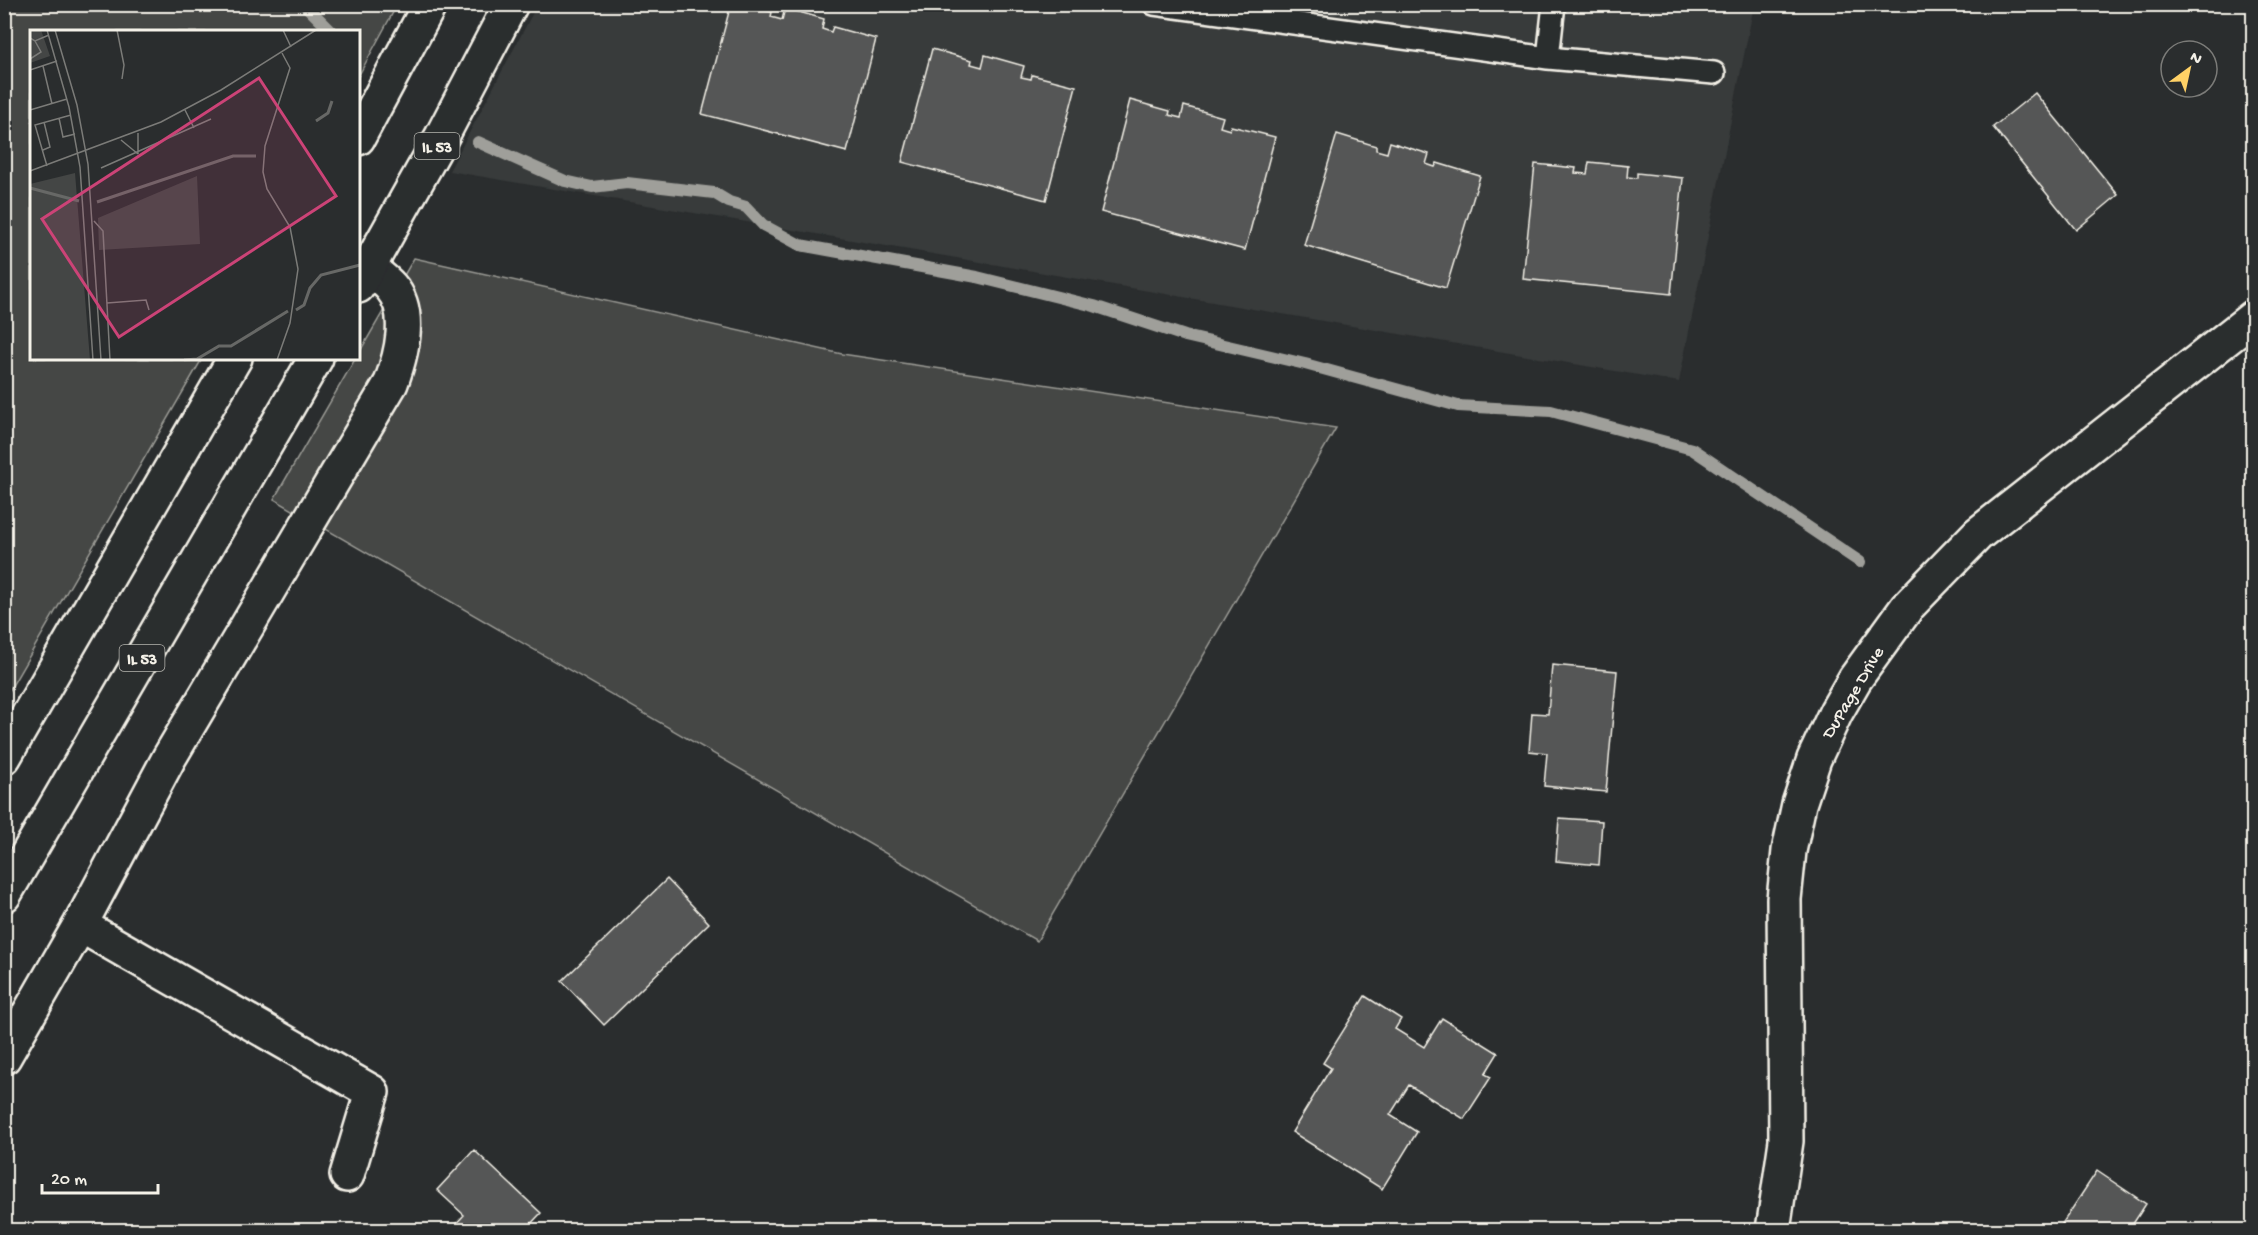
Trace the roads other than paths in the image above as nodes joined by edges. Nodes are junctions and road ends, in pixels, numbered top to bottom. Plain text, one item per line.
1 (430, 4) edge
2 (511, 4) edge
3 (1154, 4) edge
4 (1554, 4) edge
5 (1548, 58) junction
6 (1714, 73) dead end
7 (360, 134) edge
8 (364, 277) edge
9 (2253, 317) edge
10 (235, 360) edge
11 (315, 360) edge
12 (4, 757) edge
13 (4, 895) edge
14 (80, 925) junction
15 (4, 1057) edge
16 (347, 1175) dead end
17 (1773, 1230) edge

1 - 7 street
2 - 8 street, IL 53
3 - 5 lane
4 - 5 lane
5 - 6 lane
8 - 14 street
9 - 17 street, DuPage Drive
10 - 12 street
11 - 13 street, IL 53
14 - 15 street
14 - 16 street

